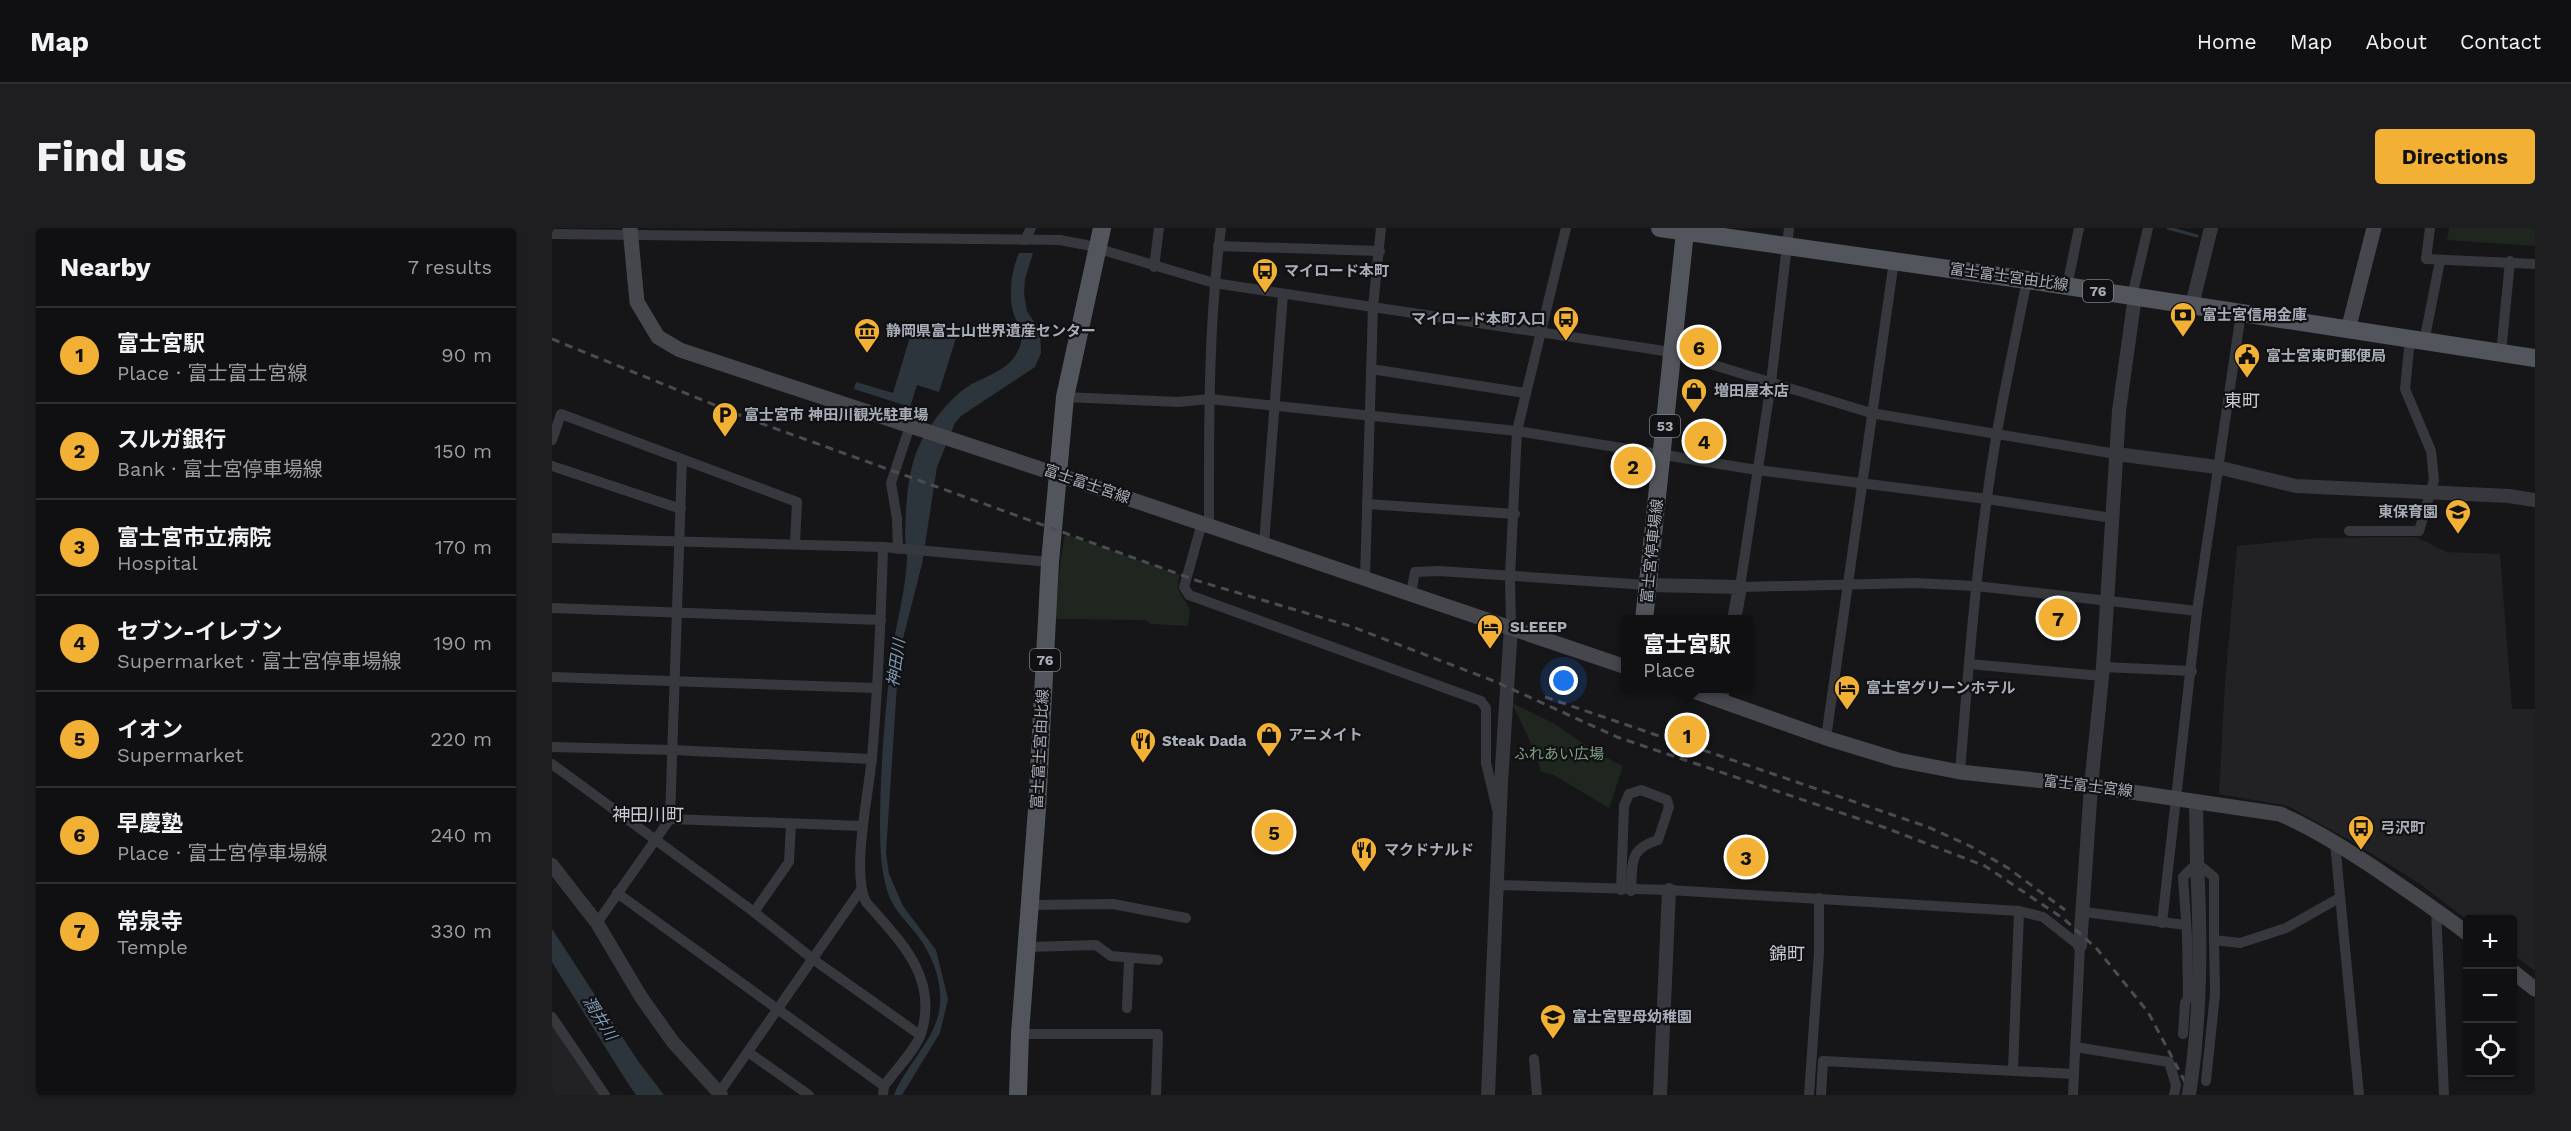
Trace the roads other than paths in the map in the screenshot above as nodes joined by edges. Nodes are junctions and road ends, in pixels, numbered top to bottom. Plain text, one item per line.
1 (1031, 228) edge
2 (1102, 228) edge
3 (1159, 228) edge
4 (1221, 228) edge
5 (1381, 228) edge
6 (1566, 228) edge
7 (1660, 228) edge
8 (2079, 228) edge
9 (2148, 228) edge
10 (2211, 228) edge
11 (2374, 228) edge
12 (2430, 228) edge
13 (1685, 230) edge
14 (630, 231) edge
15 (552, 234) edge
16 (1788, 237) edge
17 (1025, 240) junction
18 (1218, 246) junction
19 (1097, 248) junction
20 (1380, 251) junction
21 (1894, 261) junction
22 (2440, 261) junction
23 (2510, 261) junction
24 (2535, 264) edge
25 (1154, 267) junction
26 (2027, 280) junction
27 (1214, 283) junction
28 (2067, 286) junction
29 (1283, 294) junction
30 (2133, 296) junction
31 (2192, 305) junction
32 (1374, 307) junction
33 (2241, 313) junction
34 (2348, 330) junction
35 (1541, 333) junction
36 (2417, 340) junction
37 (1671, 352) junction
38 (2501, 353) junction
39 (2535, 358) edge
40 (1371, 369) junction
41 (1771, 383) junction
42 (1525, 393) junction
43 (1065, 398) junction
44 (1209, 399) junction
45 (1274, 405) junction
46 (1871, 413) junction
47 (1371, 416) junction
48 (910, 426) junction
49 (1517, 431) junction
50 (1997, 432) junction
51 (552, 440) edge
52 (1663, 454) junction
53 (2116, 454) junction
54 (682, 460) junction
55 (552, 466) edge
56 (2217, 467) junction
57 (1757, 470) junction
58 (1059, 475) junction
59 (1862, 484) junction
60 (2430, 493) junction
61 (1987, 499) junction
62 (2535, 500) edge
63 (1367, 504) junction
64 (681, 509) junction
65 (1515, 514) junction
66 (2112, 518) junction
67 (1205, 524) junction
68 (2349, 531) dead end
69 (552, 538) edge
70 (680, 542) junction
71 (795, 544) junction
72 (1264, 544) junction
73 (883, 547) junction
74 (902, 549) junction
75 (1050, 562) junction
76 (1510, 577) junction
77 (1365, 578) junction
78 (1846, 584) junction
79 (1647, 585) junction
80 (1976, 586) junction
81 (1740, 587) junction
82 (1411, 593) junction
83 (2107, 601) junction
84 (552, 608) edge
85 (2197, 611) junction
86 (677, 612) junction
87 (1644, 615) edge
88 (1735, 615) edge
89 (881, 620) junction
90 (1511, 627) junction
91 (1969, 664) junction
92 (1621, 665) edge
93 (2103, 671) junction
94 (2192, 671) junction
95 (552, 677) edge
96 (674, 681) junction
97 (876, 688) junction
98 (1722, 695) edge
99 (1826, 738) junction
100 (552, 747) edge
101 (672, 750) junction
102 (872, 759) junction
103 (552, 764) edge
104 (1960, 772) junction
105 (2091, 786) junction
106 (2177, 798) junction
107 (2196, 801) junction
108 (670, 819) junction
109 (1500, 821) junction
110 (791, 824) junction
111 (863, 826) junction
112 (654, 841) junction
113 (2335, 843) junction
114 (2197, 863) junction
115 (552, 865) edge
116 (1498, 885) junction
117 (860, 891) junction
118 (1626, 891) junction
119 (1669, 891) junction
120 (617, 893) junction
121 (1819, 898) junction
122 (2339, 898) junction
123 (1030, 905) junction
124 (2436, 909) junction
125 (2019, 911) junction
126 (754, 912) junction
127 (2084, 912) junction
128 (1186, 918) dead end
129 (597, 923) junction
130 (2162, 923) junction
131 (2186, 925) junction
132 (2463, 930) edge
133 (2214, 940) junction
134 (2080, 946) junction
135 (1027, 947) junction
136 (1129, 958) junction
137 (814, 960) junction
138 (1158, 960) dead end
139 (2517, 975) edge
140 (2535, 989) edge
141 (1127, 1008) dead end
142 (778, 1010) junction
143 (552, 1017) edge
144 (1020, 1034) junction
145 (2183, 1034) dead end
146 (920, 1035) junction
147 (2075, 1047) junction
148 (748, 1052) junction
149 (1534, 1059) dead end
150 (2013, 1070) junction
151 (2074, 1074) junction
152 (2206, 1081) dead end
153 (884, 1091) edge
154 (2177, 1092) edge
155 (720, 1094) edge
156 (605, 1095) edge
157 (809, 1095) edge
158 (1018, 1095) edge
159 (1156, 1095) edge
160 (1488, 1095) edge
161 (1537, 1095) edge
162 (1660, 1095) edge
163 (1809, 1095) edge
164 (1821, 1095) edge
165 (2073, 1095) edge
166 (2189, 1095) edge
167 (2359, 1095) edge
168 (2444, 1095) edge

1 - 17 street
2 - 19 main road, 富士富士宮由比線 / 76
3 - 25 street
4 - 18 street
5 - 20 street
6 - 35 street
7 - 13 main road, 富士富士宮由比線 / 76
8 - 28 street
9 - 30 street
10 - 31 street
11 - 34 main road
12 - 22 street
13 - 16 main road, 富士富士宮由比線 / 76
13 - 37 main road, 富士宮停車場線 / 53
14 - 15 street
14 - 17 street
14 - 48 main road, 富士富士宮線
16 - 21 main road, 富士富士宮由比線 / 76
16 - 41 street
17 - 19 street
18 - 20 street
18 - 27 street
19 - 25 street
19 - 43 main road, 富士富士宮由比線 / 76
20 - 32 street
21 - 26 main road, 富士富士宮由比線 / 76
21 - 46 street
22 - 23 street
22 - 36 street
23 - 24 street
23 - 38 street
25 - 27 street
26 - 28 main road, 富士富士宮由比線 / 76
26 - 50 street
27 - 29 street
27 - 44 street
28 - 30 main road, 富士富士宮由比線 / 76
29 - 32 street
29 - 45 street
30 - 31 main road, 富士富士宮由比線 / 76
30 - 53 street
31 - 33 main road, 富士富士宮由比線 / 76
32 - 35 street
32 - 40 street
33 - 34 main road, 富士富士宮由比線 / 76
33 - 56 street
34 - 36 main road, 富士富士宮由比線 / 76
35 - 37 street
35 - 42 street
36 - 38 main road, 富士富士宮由比線 / 76
36 - 60 street
37 - 41 street
37 - 52 main road, 富士宮停車場線 / 53
38 - 39 main road, 富士富士宮由比線 / 76
40 - 42 street
40 - 47 street
41 - 46 street
41 - 57 street
42 - 49 street
43 - 44 street
43 - 58 main road, 富士富士宮由比線 / 76
44 - 45 street
44 - 67 street
45 - 47 street
45 - 72 street
46 - 50 street
46 - 59 street
47 - 49 street
47 - 63 street
48 - 58 main road, 富士富士宮線
48 - 74 street
49 - 52 street
49 - 65 street
50 - 53 street
50 - 61 street
51 - 54 street
52 - 57 street
52 - 79 main road, 富士宮停車場線 / 53
53 - 56 street
53 - 66 street
54 - 64 street
54 - 71 street
55 - 64 street
56 - 60 street
56 - 85 street
57 - 59 street
57 - 81 street
58 - 67 main road, 富士富士宮線
58 - 75 main road, 富士富士宮由比線 / 76
59 - 61 street
59 - 78 street
60 - 62 street
60 - 68 street
61 - 66 street
61 - 80 street
63 - 65 street
63 - 77 street
64 - 70 street
65 - 76 street
66 - 83 street
67 - 72 main road, 富士富士宮線
67 - 109 street
69 - 70 street
70 - 71 street
70 - 86 street
71 - 73 street
72 - 77 main road, 富士富士宮線
73 - 74 street
73 - 89 street
74 - 75 street
75 - 123 main road, 富士富士宮由比線 / 76
76 - 79 street
76 - 82 street
76 - 90 street
77 - 82 main road, 富士富士宮線
78 - 80 street
78 - 81 street
78 - 99 street
79 - 81 street
79 - 87 main road, 富士宮停車場線 / 53
80 - 83 street
80 - 91 street
81 - 88 street
82 - 90 main road, 富士富士宮線
83 - 85 street
83 - 93 street
84 - 86 street
85 - 94 street
86 - 89 street
86 - 96 street
89 - 97 street
90 - 92 main road, 富士富士宮線
90 - 109 street
91 - 93 street
91 - 104 street
93 - 94 street
93 - 105 street
94 - 106 street
95 - 96 street
96 - 97 street
96 - 101 street
97 - 102 street
98 - 99 main road, 富士富士宮線
99 - 104 main road, 富士富士宮線
100 - 101 street
101 - 102 street
101 - 108 street
102 - 111 street
103 - 112 street
104 - 105 main road, 富士富士宮線
105 - 106 main road, 富士富士宮線
105 - 127 street
106 - 107 main road, 富士富士宮線
106 - 130 street
107 - 113 main road, 富士富士宮線
107 - 114 street
108 - 110 street
108 - 112 street
109 - 116 street
110 - 111 street
110 - 126 street
111 - 117 street
112 - 120 street
112 - 126 street
113 - 122 street
113 - 124 main road, 富士富士宮線
114 - 131 street
114 - 133 street
114 - 166 street, bridge
115 - 129 street
116 - 118 street
116 - 160 street
117 - 137 street
117 - 146 street
118 - 118 street
118 - 119 street
119 - 121 street
119 - 162 street
120 - 129 street
120 - 142 street
121 - 125 street
121 - 163 street
122 - 133 street
122 - 167 street
123 - 128 street
123 - 135 main road, 富士富士宮由比線 / 76
124 - 132 main road, 富士富士宮線
124 - 168 street
125 - 134 street
125 - 150 street
126 - 137 street
127 - 130 street
127 - 134 street
129 - 155 street
130 - 131 street
131 - 145 street
133 - 152 street
134 - 147 street
135 - 136 street
135 - 144 main road, 富士富士宮由比線 / 76
136 - 138 street
136 - 141 street
137 - 142 street
137 - 146 street
139 - 140 main road
142 - 148 street
142 - 153 street
143 - 156 street
144 - 158 main road, 富士富士宮由比線 / 76
144 - 159 street
146 - 153 street
147 - 151 street
147 - 154 street
148 - 155 street
148 - 157 street
149 - 161 street
150 - 151 street
150 - 164 street
151 - 165 street

